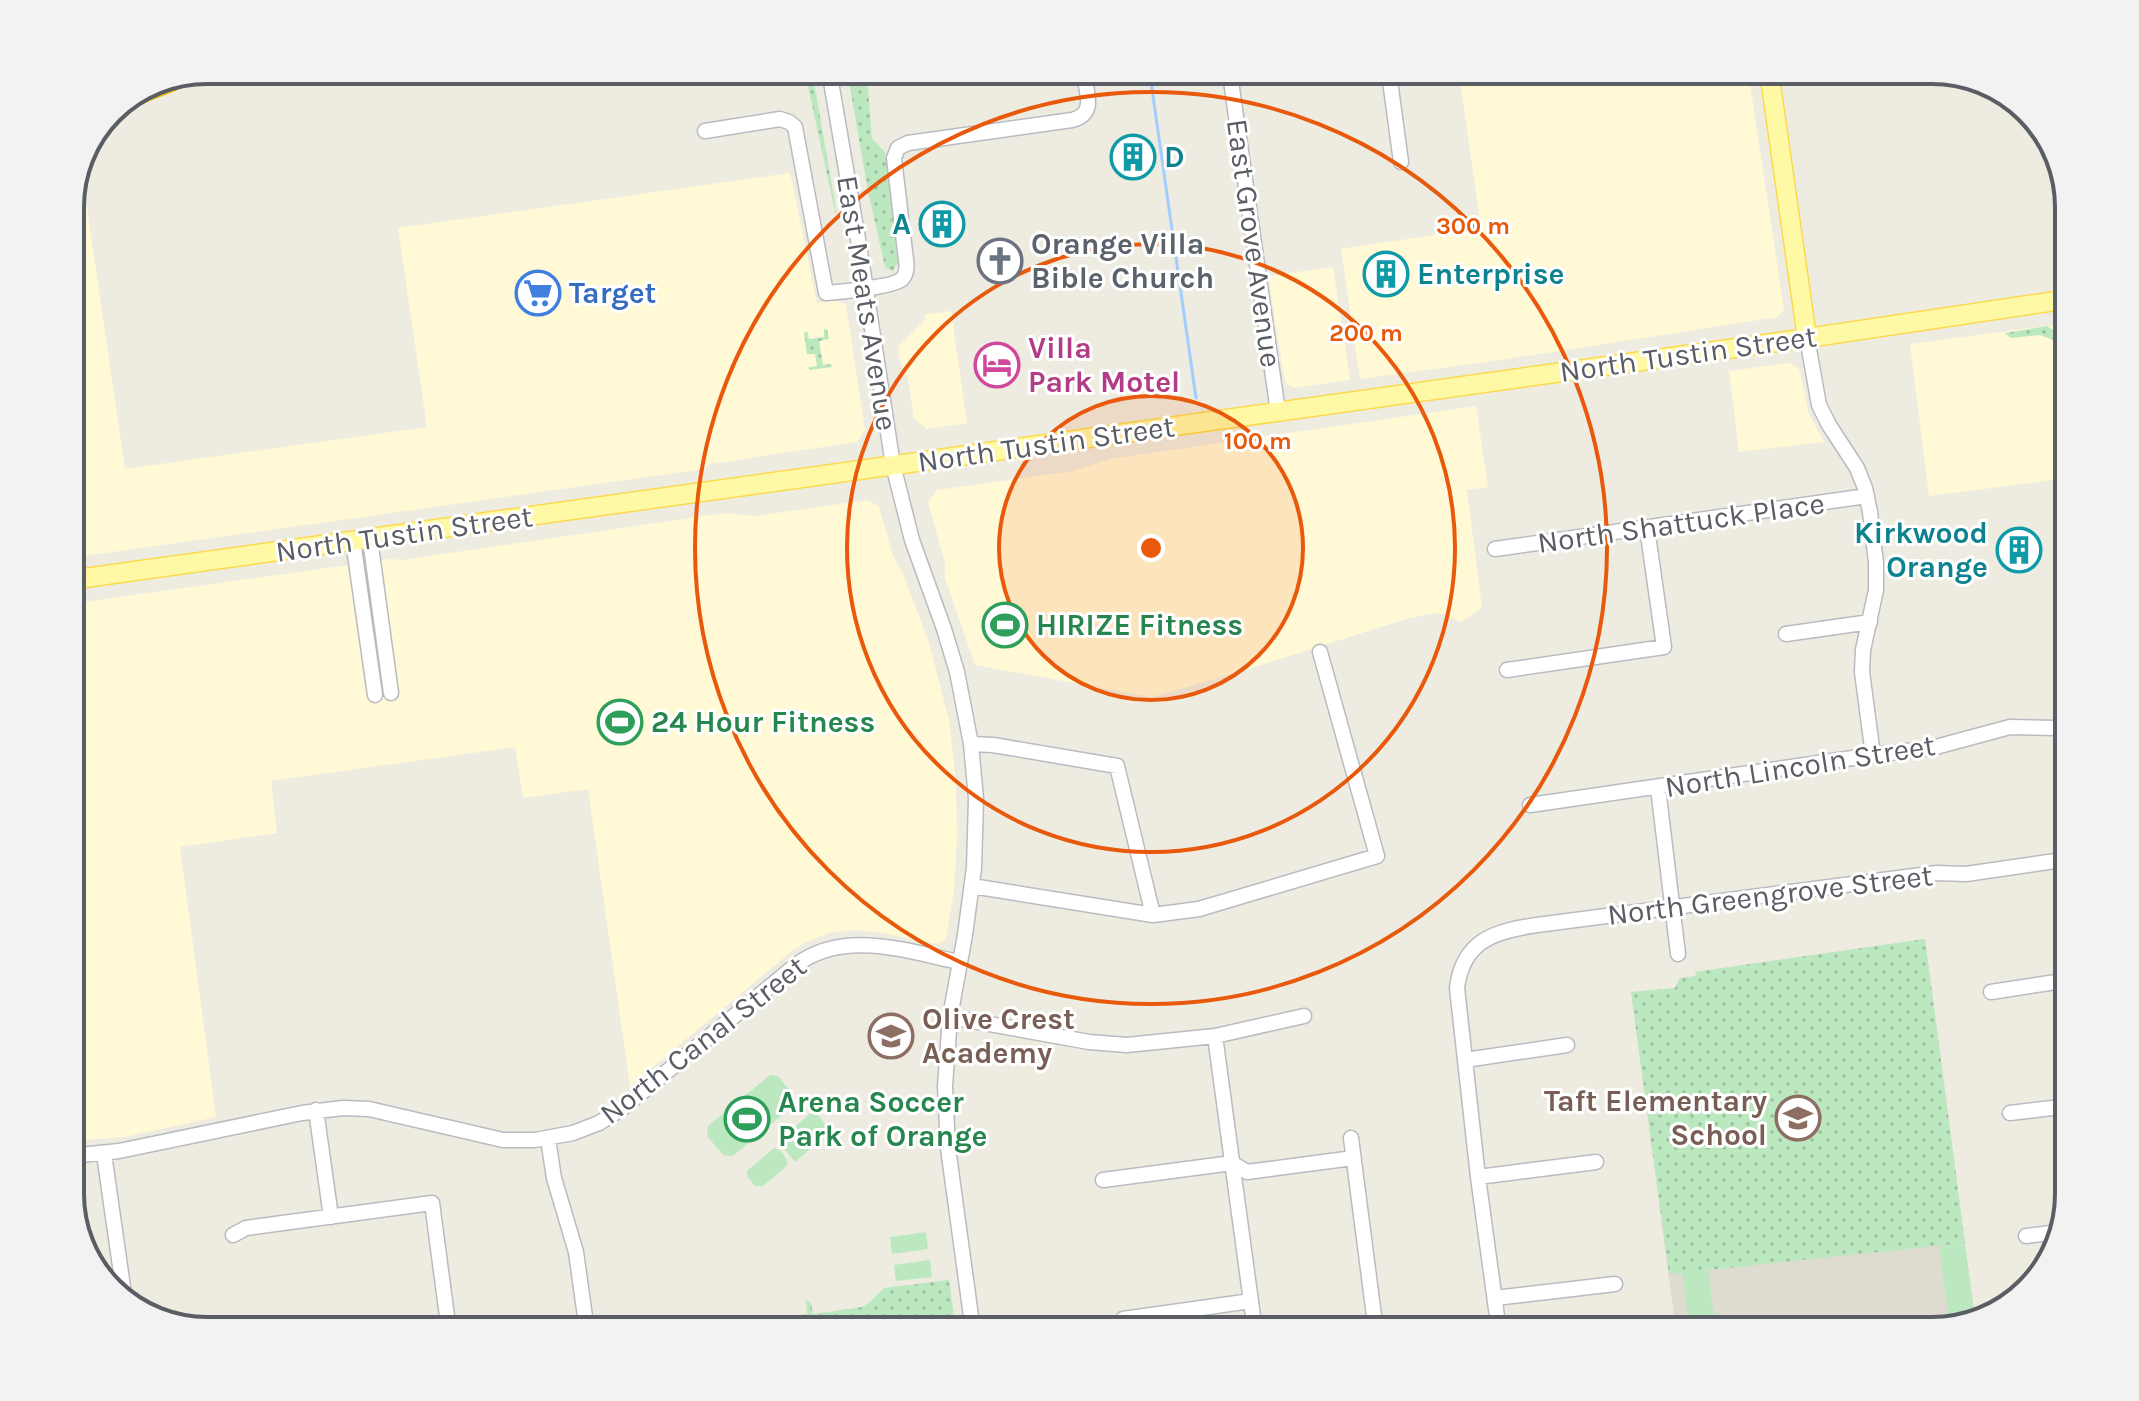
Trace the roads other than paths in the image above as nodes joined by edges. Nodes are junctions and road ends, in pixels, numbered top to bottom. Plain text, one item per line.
1 (831, 84) edge
2 (1085, 84) edge
3 (1231, 84) edge
4 (1390, 84) edge
5 (1771, 84) edge
6 (705, 131) dead end
7 (1401, 162) dead end
8 (866, 288) junction
9 (2055, 301) edge
10 (1807, 338) junction
11 (1278, 412) junction
12 (893, 465) junction
13 (1867, 496) junction
14 (1647, 528) junction
15 (362, 540) junction
16 (1495, 549) dead end
17 (84, 578) edge
18 (1870, 622) junction
19 (1786, 634) dead end
20 (1320, 652) dead end
21 (1507, 670) dead end
22 (391, 693) dead end
23 (375, 695) dead end
24 (2055, 728) edge
25 (971, 744) junction
26 (1873, 755) junction
27 (1658, 788) junction
28 (1530, 805) dead end
29 (2055, 861) edge
30 (972, 886) junction
31 (1672, 908) junction
32 (1153, 915) junction
33 (1678, 954) dead end
34 (959, 962) junction
35 (2055, 982) edge
36 (1991, 992) dead end
37 (1304, 1016) dead end
38 (950, 1017) junction
39 (1215, 1036) junction
40 (1567, 1045) dead end
41 (1465, 1060) junction
42 (2055, 1108) edge
43 (316, 1110) junction
44 (2010, 1113) dead end
45 (1351, 1138) dead end
46 (548, 1139) junction
47 (104, 1154) junction
48 (84, 1155) edge
49 (1353, 1158) junction
50 (1596, 1162) dead end
51 (1232, 1163) junction
52 (1478, 1177) junction
53 (1103, 1180) dead end
54 (331, 1217) junction
55 (2048, 1233) edge
56 (233, 1235) dead end
57 (2026, 1236) dead end
58 (122, 1282) edge
59 (1615, 1284) dead end
60 (1495, 1298) junction
61 (1251, 1301) junction
62 (447, 1317) edge
63 (585, 1317) edge
64 (971, 1317) edge
65 (1137, 1317) edge
66 (1253, 1317) edge
67 (1374, 1317) edge
68 (1497, 1317) edge

1 - 8 street, East Meats Avenue
2 - 8 street
3 - 11 street, East Grove Avenue
4 - 7 street
5 - 10 main road
6 - 8 street
8 - 12 street, East Meats Avenue
9 - 10 main road, North Tustin Street
10 - 11 main road, North Tustin Street
10 - 13 street
11 - 12 main road, North Tustin Street
12 - 15 main road, North Tustin Street
12 - 25 street, East Meats Avenue
13 - 14 street, North Shattuck Place
13 - 18 street
14 - 16 street, North Shattuck Place
14 - 21 street
15 - 17 main road, North Tustin Street
15 - 22 street
15 - 23 street
18 - 19 street
18 - 26 street
20 - 32 street
24 - 26 street, North Lincoln Street
25 - 30 street, East Meats Avenue
25 - 32 street
26 - 27 street, North Lincoln Street
27 - 28 street, North Lincoln Street
27 - 31 street
29 - 31 street, North Greengrove Street
30 - 32 street
30 - 34 street, East Meats Avenue
31 - 33 street
31 - 41 street, North Greengrove Street
34 - 38 street, East Meats Avenue
34 - 46 street, North Canal Street
35 - 36 street
37 - 39 street
38 - 39 street
38 - 64 street, East Meats Avenue
39 - 51 street
40 - 41 street
41 - 52 street
42 - 44 street
43 - 46 street, North Canal Street
43 - 47 street, North Canal Street
43 - 54 street
45 - 49 street
46 - 63 street
47 - 48 street, North Canal Street
47 - 58 street
49 - 51 street
49 - 67 street
50 - 52 street
51 - 53 street
51 - 61 street
52 - 60 street
54 - 56 street
54 - 62 street
55 - 57 street
59 - 60 street
60 - 68 street
61 - 65 street
61 - 66 street

